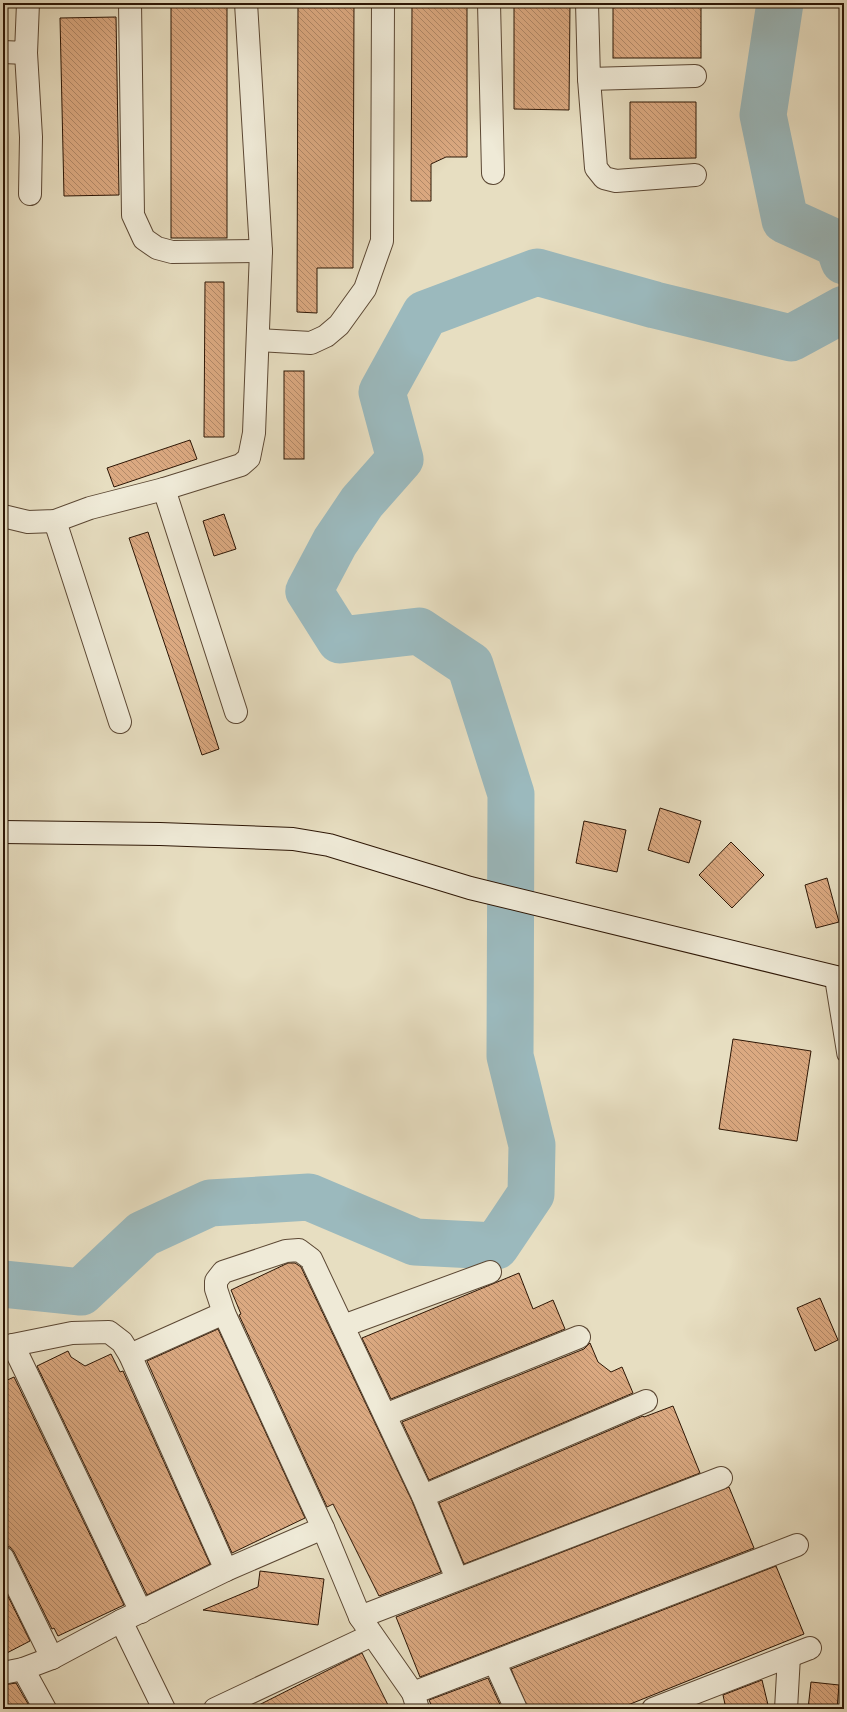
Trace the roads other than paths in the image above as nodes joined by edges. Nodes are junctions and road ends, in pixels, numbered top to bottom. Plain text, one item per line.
1 (28, 3) edge
2 (130, 3) edge
3 (246, 3) edge
4 (383, 3) edge
5 (489, 3) edge
6 (587, 3) edge
7 (3, 52) edge
8 (26, 53) junction
9 (695, 76) dead end
10 (589, 79) junction
11 (493, 173) dead end
12 (695, 175) dead end
13 (30, 194) dead end
14 (261, 251) junction
15 (258, 340) junction
16 (164, 489) junction
17 (3, 516) edge
18 (55, 521) junction
19 (236, 712) dead end
20 (120, 722) dead end
21 (3, 832) edge
22 (837, 977) edge
23 (844, 1056) edge
24 (490, 1272) dead end
25 (224, 1313) junction
26 (343, 1326) junction
27 (579, 1336) dead end
28 (8, 1346) edge
29 (130, 1355) junction
30 (646, 1401) dead end
31 (385, 1415) junction
32 (721, 1478) dead end
33 (423, 1496) junction
34 (323, 1528) junction
35 (797, 1546) dead end
36 (3, 1558) edge
37 (226, 1570) junction
38 (457, 1579) junction
39 (141, 1612) junction
40 (121, 1621) junction
41 (366, 1626) junction
42 (810, 1648) dead end
43 (789, 1656) junction
44 (52, 1658) junction
45 (495, 1662) junction
46 (13, 1671) edge
47 (416, 1701) edge
48 (45, 1709) edge
49 (164, 1709) edge
50 (215, 1709) edge
51 (516, 1709) edge
52 (652, 1709) edge
53 (786, 1709) edge

1 - 8 street
2 - 14 street
3 - 14 street
4 - 15 street
5 - 11 street
6 - 10 street
7 - 8 street
8 - 13 street
9 - 10 street
10 - 12 street
14 - 15 street
15 - 16 street
16 - 18 street
16 - 19 street
17 - 18 street
18 - 20 street
21 - 22 street
22 - 23 lane
24 - 26 street
25 - 26 street
25 - 29 street
25 - 34 street
26 - 31 street
27 - 31 street
28 - 29 street
28 - 39 street
29 - 37 street
30 - 33 street
31 - 33 street
32 - 38 street
33 - 38 street
34 - 37 street
34 - 41 street
35 - 45 street
36 - 44 street
37 - 39 street
38 - 41 street
39 - 40 street
40 - 44 street
40 - 49 street
41 - 47 street
41 - 50 street
42 - 43 street
43 - 52 street
43 - 53 street
44 - 46 street
45 - 47 street
45 - 51 street
46 - 48 street

